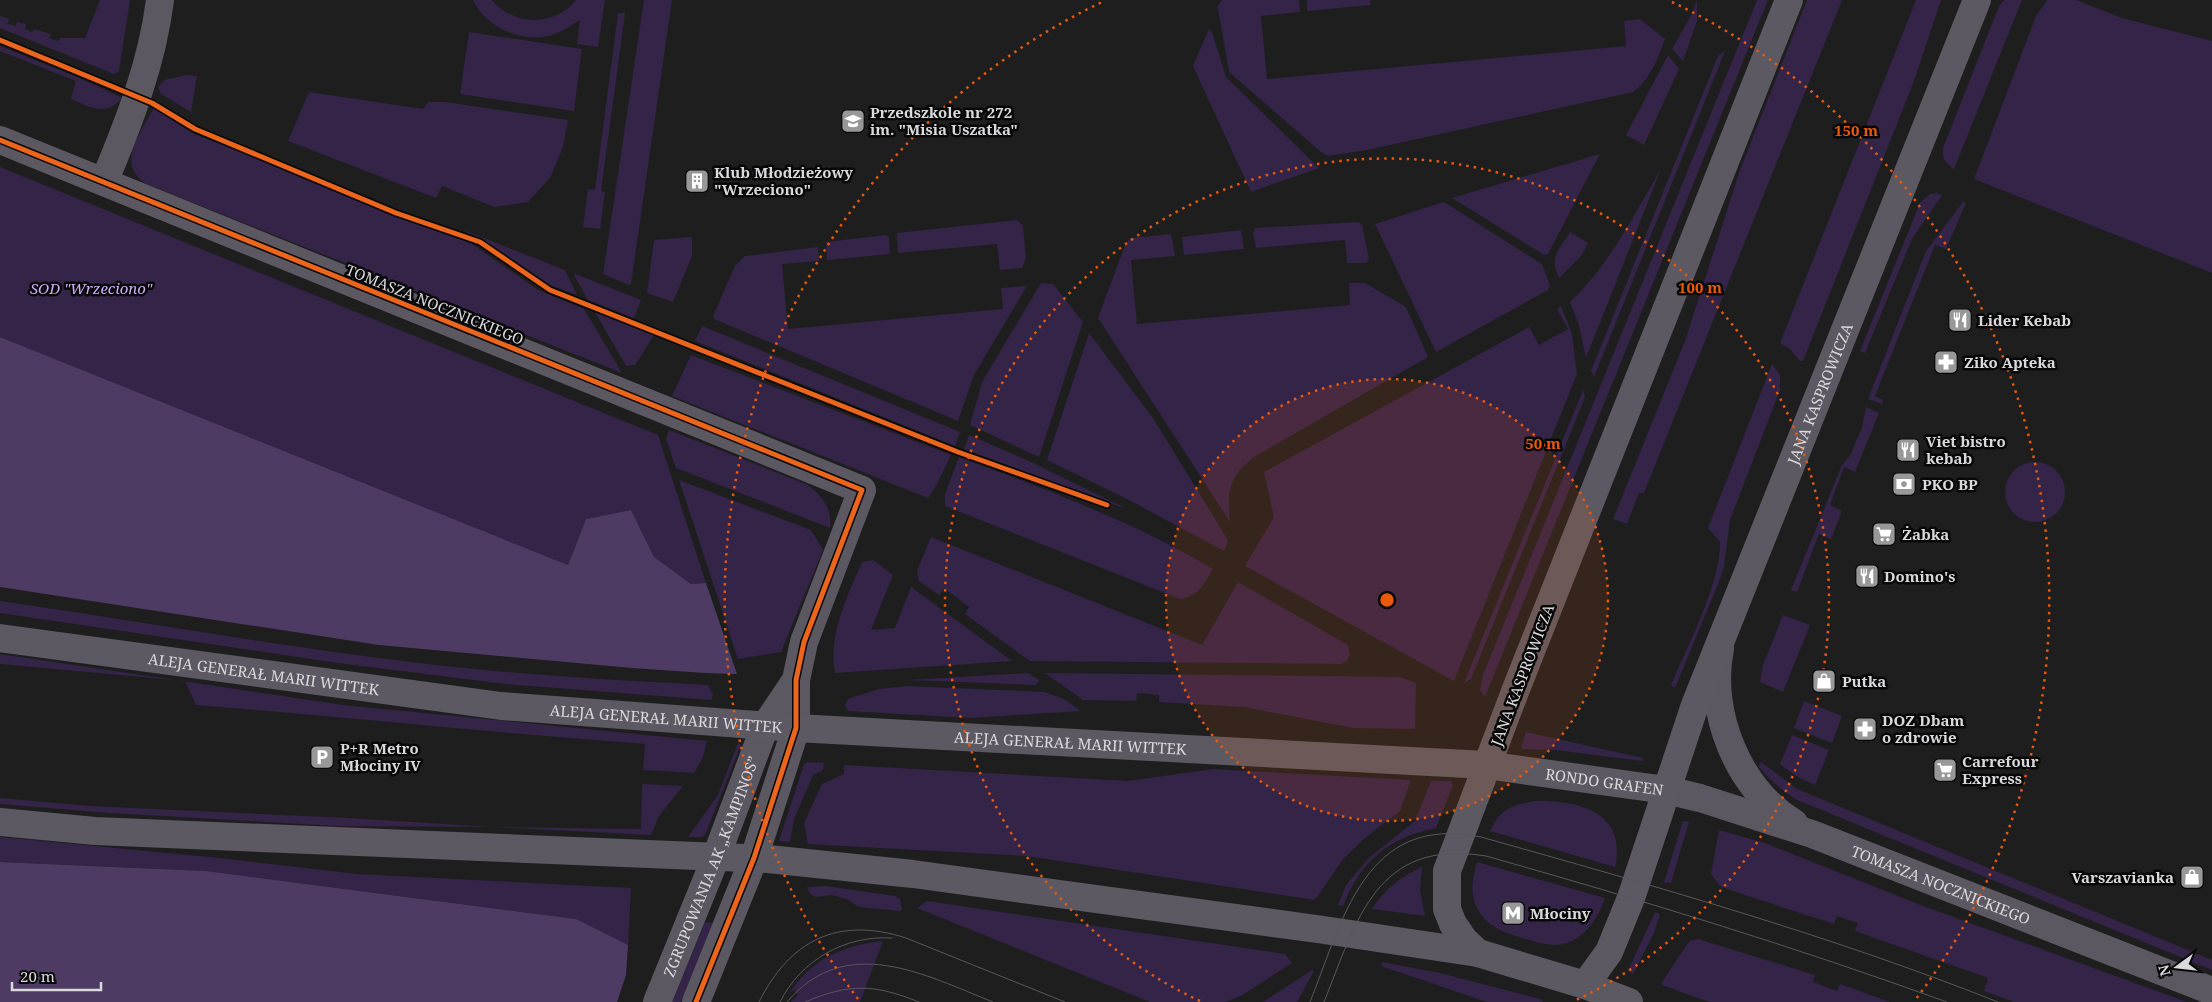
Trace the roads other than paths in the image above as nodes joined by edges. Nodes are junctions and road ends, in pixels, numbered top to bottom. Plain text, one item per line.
1 (160, 0) edge
2 (1789, 0) edge
3 (1977, 0) edge
4 (0, 140) edge
5 (104, 182) junction
6 (862, 490) joint
7 (1723, 634) junction
8 (0, 638) edge
9 (796, 680) junction
10 (765, 726) junction
11 (796, 728) junction
12 (1486, 765) junction
13 (1666, 790) junction
14 (0, 822) edge
15 (1812, 834) junction
16 (716, 857) junction
17 (754, 858) junction
18 (1478, 953) junction
19 (1584, 985) junction
20 (2212, 991) edge
21 (657, 1002) edge
22 (696, 1002) edge
23 (1629, 1002) edge

1 - 5 street
2 - 12 main road, JANA KASPROWICZA
3 - 7 main road, JANA KASPROWICZA
4 - 5 street, TOMASZA NOCZNICKIEGO
5 - 6 street, TOMASZA NOCZNICKIEGO
6 - 9 street, ZGRUPOWANIA AK „KAMPINOS”
7 - 13 main road, JANA KASPROWICZA
7 - 15 street
8 - 10 main road, ALEJA GENERAŁ MARII WITTEK
9 - 10 street, ZGRUPOWANIA AK „KAMPINOS”
9 - 11 street, ZGRUPOWANIA AK „KAMPINOS”
10 - 11 main road, ALEJA GENERAŁ MARII WITTEK
10 - 16 street, ZGRUPOWANIA AK „KAMPINOS”
11 - 12 main road, ALEJA GENERAŁ MARII WITTEK
11 - 17 street, ZGRUPOWANIA AK „KAMPINOS”
12 - 13 main road, RONDO GRAFEN
12 - 18 main road
13 - 15 street, TOMASZA NOCZNICKIEGO
13 - 19 main road, RONDO GRAFEN
14 - 16 main road
15 - 20 street, TOMASZA NOCZNICKIEGO
16 - 17 main road
16 - 21 street, ZGRUPOWANIA AK „KAMPINOS”
17 - 18 main road
17 - 22 street, ZGRUPOWANIA AK „KAMPINOS”
18 - 19 main road
19 - 23 street

